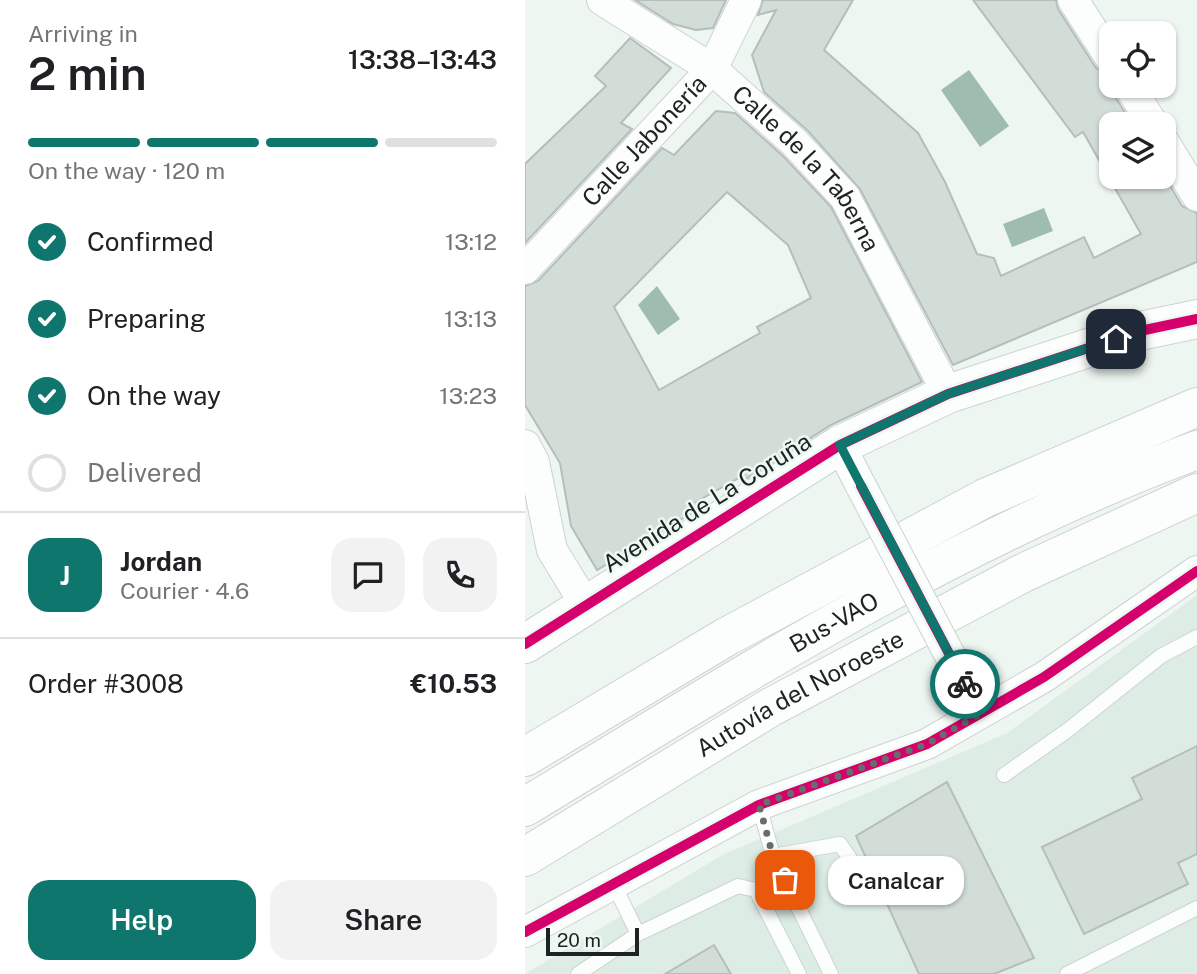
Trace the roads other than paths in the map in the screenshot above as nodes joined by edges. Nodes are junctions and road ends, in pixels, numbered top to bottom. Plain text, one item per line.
1 (602, 0) edge
2 (746, 0) edge
3 (1073, 0) edge
4 (1099, 40) edge
5 (712, 69) junction
6 (1176, 162) edge
7 (1197, 196) edge
8 (525, 269) edge
9 (1197, 319) edge
10 (948, 394) junction
11 (1197, 407) edge
12 (840, 445) junction
13 (525, 446) edge
14 (1197, 450) edge
15 (1197, 494) edge
16 (1197, 571) edge
17 (585, 604) junction
18 (1197, 637) edge
19 (525, 643) edge
20 (978, 715) junction
21 (525, 757) edge
22 (1004, 775) dead end
23 (759, 805) junction
24 (525, 807) edge
25 (773, 856) junction
26 (525, 857) edge
27 (613, 883) junction
28 (876, 897) dead end
29 (1197, 908) edge
30 (525, 932) edge
31 (638, 934) junction
32 (578, 974) edge
33 (799, 974) edge
34 (831, 974) edge
35 (1067, 974) edge

1 - 5 street, Calle de la Taberna
2 - 5 street, Calle Jabonería
3 - 4 street
5 - 8 street, Calle Jabonería
5 - 10 street, Calle de la Taberna
6 - 7 street
9 - 10 main road, Avenida de La Coruña
10 - 12 main road, Avenida de La Coruña
11 - 21 main road
12 - 17 main road, Avenida de La Coruña
12 - 20 street, bridge
13 - 17 street
14 - 24 main road, Bus-VAO
15 - 26 main road, Autovía del Noroeste
16 - 20 street
17 - 19 main road, Avenida de La Coruña
18 - 22 lane
20 - 23 street
23 - 25 lane
23 - 27 street
25 - 28 lane
25 - 34 lane
27 - 30 street
27 - 31 lane
29 - 35 lane
31 - 32 lane
31 - 33 lane

